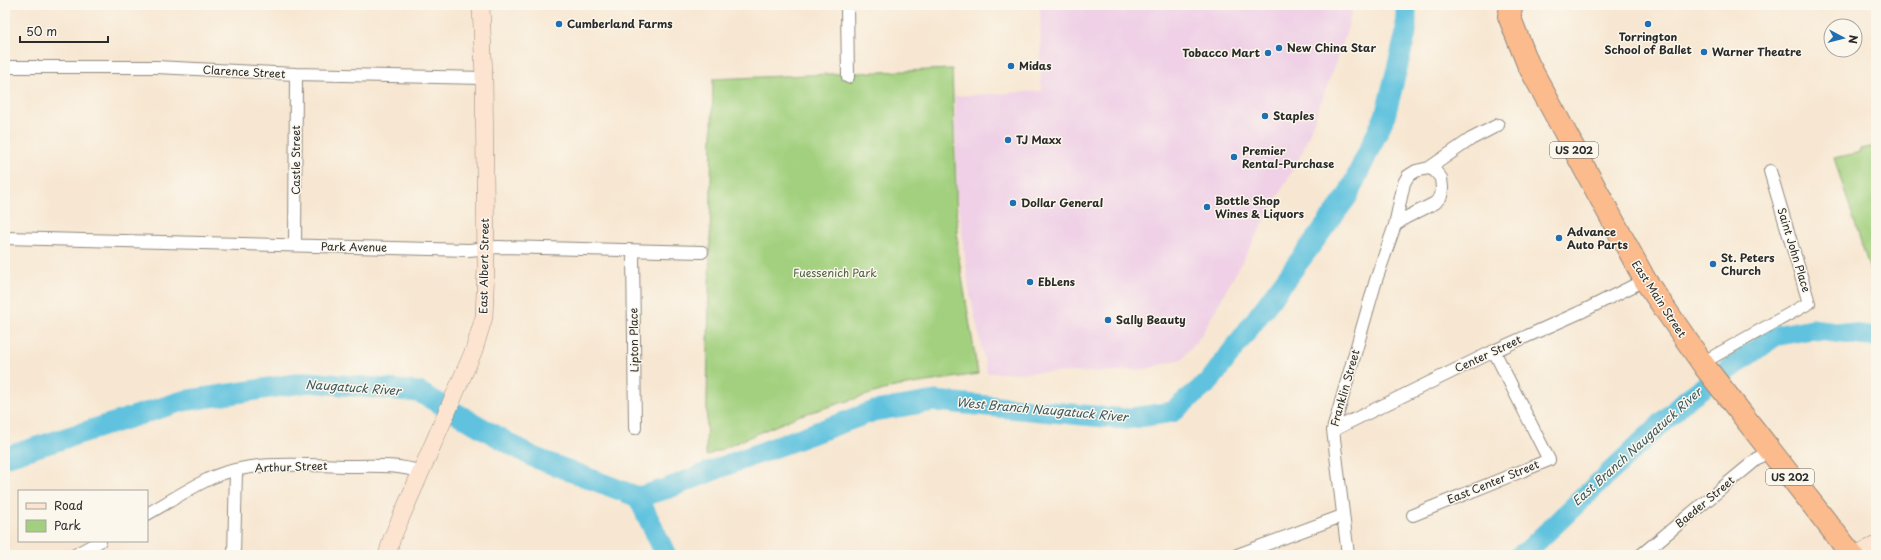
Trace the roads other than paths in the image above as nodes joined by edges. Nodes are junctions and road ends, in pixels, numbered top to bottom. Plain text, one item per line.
1 (481, 5) edge
2 (847, 5) edge
3 (1507, 9) edge
4 (5, 67) edge
5 (296, 74) junction
6 (848, 77) dead end
7 (484, 78) junction
8 (1498, 125) dead end
9 (1429, 168) junction
10 (1770, 171) dead end
11 (1395, 225) junction
12 (5, 238) edge
13 (295, 245) junction
14 (486, 248) junction
15 (633, 251) junction
16 (702, 252) dead end
17 (1645, 280) junction
18 (1494, 351) junction
19 (1704, 365) junction
20 (635, 428) dead end
21 (1333, 430) junction
22 (1768, 450) junction
23 (236, 471) junction
24 (421, 472) junction
25 (148, 513) edge
26 (1413, 515) dead end
27 (1342, 516) junction
28 (98, 542) edge
29 (1876, 545) edge
30 (75, 555) edge
31 (234, 555) edge
32 (387, 555) edge
33 (1237, 555) edge
34 (1348, 555) edge
35 (1641, 555) edge
36 (1852, 555) edge
37 (1855, 555) edge

1 - 7 main road, East Albert Street
2 - 6 street
3 - 17 highway, East Main Street / US 202
4 - 5 street, Clarence Street
5 - 7 street, Clarence Street
5 - 13 street, Castle Street
7 - 14 main road, East Albert Street
8 - 9 street
9 - 11 street, Franklin Street
9 - 11 street
10 - 19 street, Saint John Place
11 - 21 street, Franklin Street
12 - 13 street, Park Avenue
13 - 14 street, Park Avenue
14 - 15 street, Park Avenue
14 - 24 main road, East Albert Street
15 - 16 street, Park Avenue
15 - 20 street, Lipton Place
17 - 18 street, Center Street
17 - 19 highway, East Main Street / US 202
18 - 21 street, Center Street
18 - 26 street, East Center Street
19 - 22 highway, East Main Street / US 202
21 - 27 street, Franklin Street
22 - 35 street, Baeder Street
22 - 36 highway, East Main Street / US 202
23 - 24 street, Arthur Street
23 - 25 street, Arthur Street
23 - 31 street
24 - 32 main road, East Albert Street
27 - 33 street
27 - 34 street, Franklin Street
28 - 30 street
29 - 37 main road

